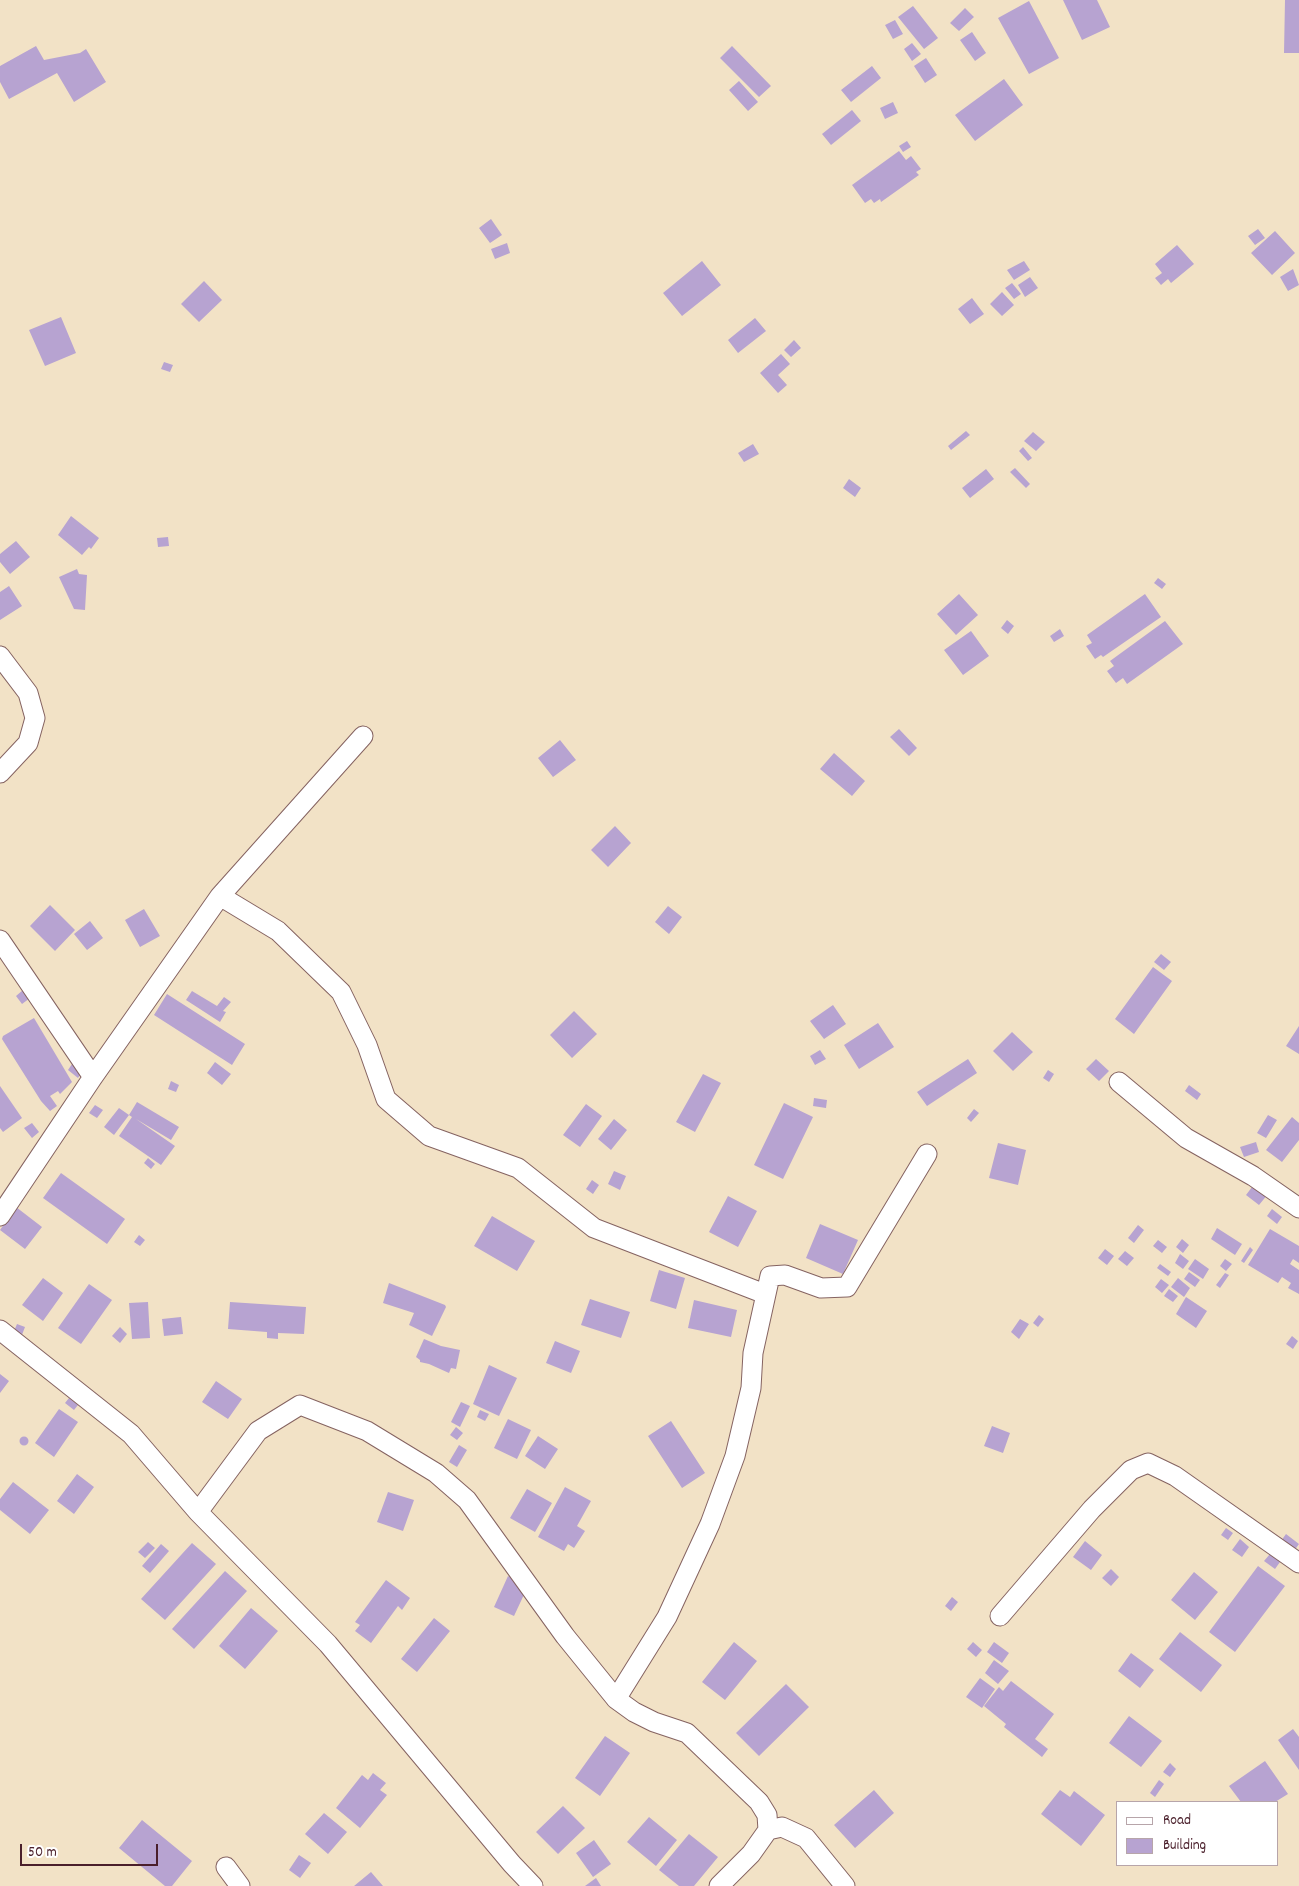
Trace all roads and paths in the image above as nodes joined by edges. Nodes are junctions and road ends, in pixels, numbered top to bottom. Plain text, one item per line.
1 (0, 656) edge
2 (364, 736) dead end
3 (0, 773) edge
4 (220, 896) junction
5 (0, 940) edge
6 (93, 1077) junction
7 (1119, 1082) dead end
8 (927, 1154) dead end
9 (1299, 1208) edge
10 (0, 1216) edge
11 (765, 1294) junction
12 (0, 1330) edge
13 (198, 1512) junction
14 (1299, 1563) edge
15 (1000, 1616) dead end
16 (616, 1699) junction
17 (768, 1830) junction
18 (226, 1867) dead end
19 (240, 1886) edge
20 (533, 1886) edge
21 (718, 1886) edge
22 (845, 1886) edge

1 - 3 street
2 - 4 street
4 - 6 street
4 - 11 street
5 - 6 street
6 - 10 street
7 - 9 street
8 - 11 street
11 - 16 street
12 - 13 street
13 - 16 street
13 - 20 street
14 - 15 street
16 - 17 street
17 - 21 street
17 - 22 street
18 - 19 street

